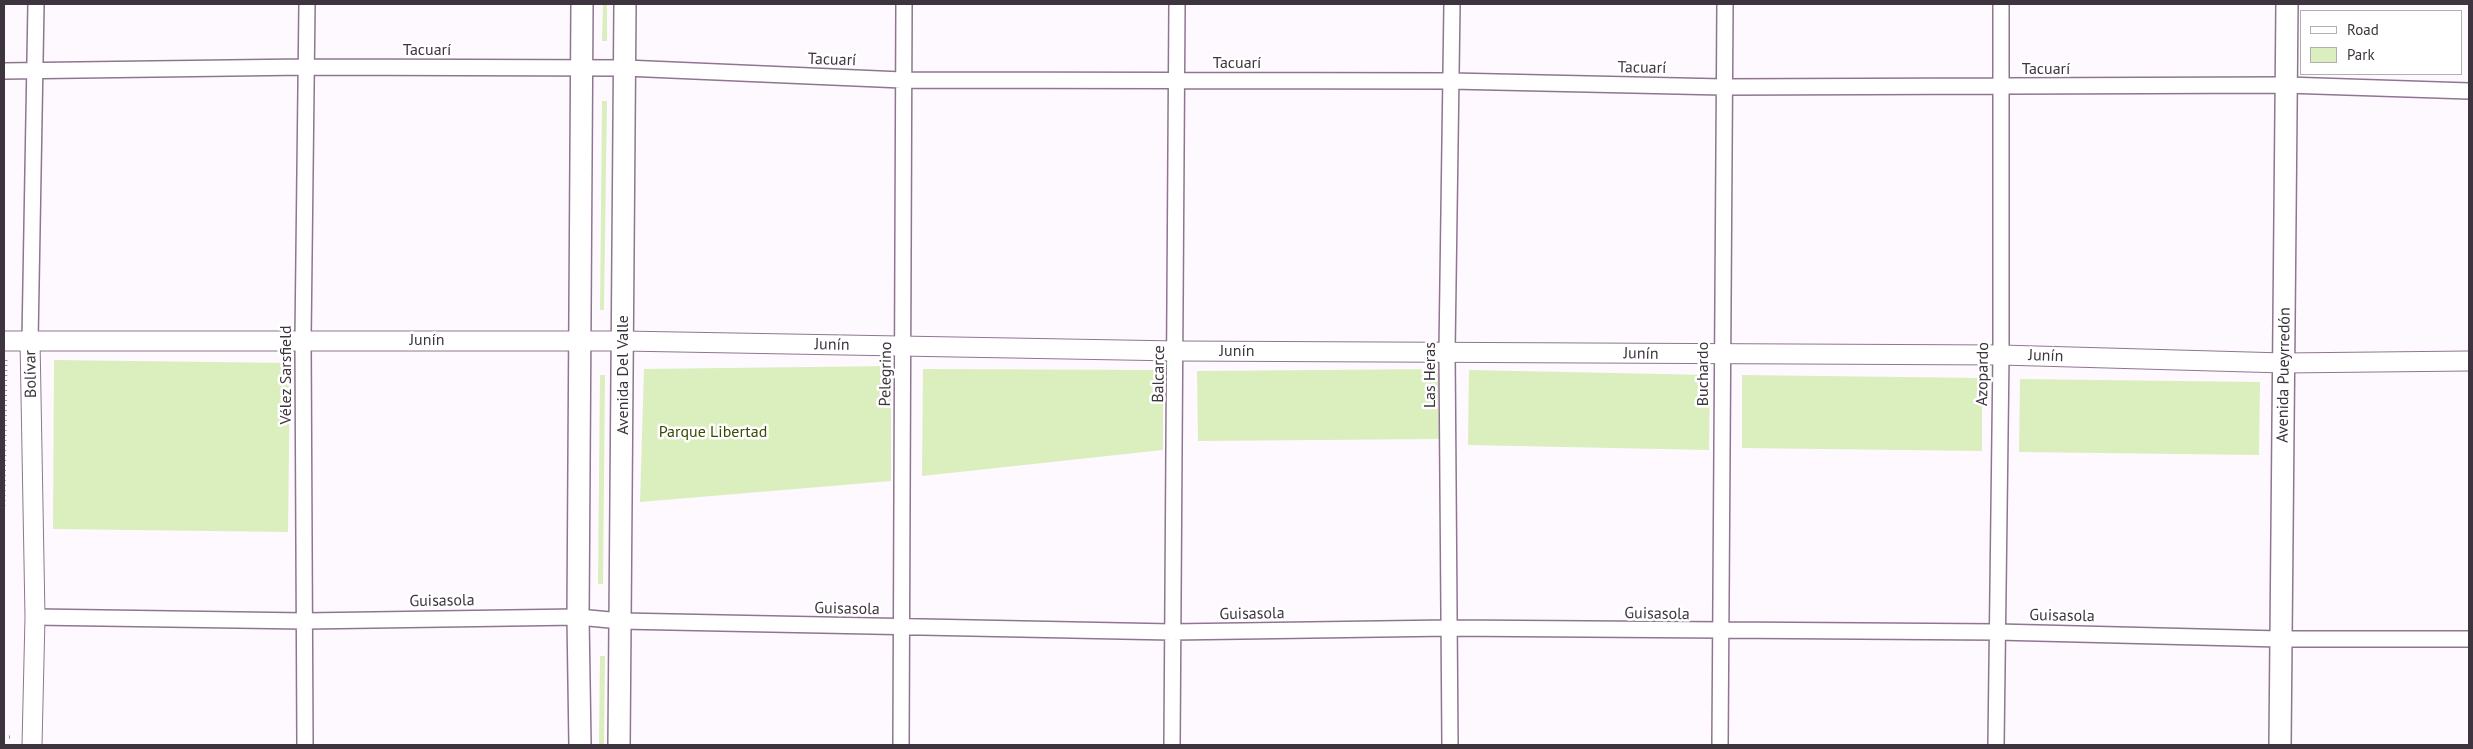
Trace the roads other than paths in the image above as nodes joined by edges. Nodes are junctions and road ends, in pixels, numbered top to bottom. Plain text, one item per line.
1 (36, 4) edge
2 (307, 4) edge
3 (582, 4) edge
4 (625, 4) edge
5 (904, 4) edge
6 (1177, 4) edge
7 (1452, 4) edge
8 (1725, 4) edge
9 (2001, 4) edge
10 (2287, 4) edge
11 (305, 67) junction
12 (625, 68) junction
13 (581, 69) junction
14 (4, 71) edge
15 (35, 71) junction
16 (902, 80) junction
17 (1177, 80) junction
18 (1451, 81) junction
19 (2286, 85) junction
20 (2000, 86) junction
21 (1723, 87) junction
22 (2469, 91) edge
23 (30, 340) junction
24 (303, 340) junction
25 (5, 341) edge
26 (580, 341) junction
27 (623, 341) junction
28 (904, 346) junction
29 (1176, 351) junction
30 (1447, 351) junction
31 (1721, 355) junction
32 (2001, 355) junction
33 (2469, 362) edge
34 (2284, 363) junction
35 (35, 616) junction
36 (578, 617) junction
37 (305, 621) junction
38 (621, 621) junction
39 (901, 628) junction
40 (1449, 628) junction
41 (1172, 632) junction
42 (1719, 632) junction
43 (1997, 632) junction
44 (2280, 639) junction
45 (2469, 639) edge
46 (32, 745) edge
47 (306, 745) edge
48 (580, 745) edge
49 (619, 745) edge
50 (901, 745) edge
51 (1172, 745) edge
52 (1450, 745) edge
53 (1720, 745) edge
54 (1996, 745) edge
55 (2280, 745) edge

1 - 15 street, Bolívar
2 - 11 street, Vélez Sarsfield
3 - 13 main road
4 - 12 main road, Avenida Del Valle
5 - 16 street, Pelegrino
6 - 17 street, Balcarce
7 - 18 street, Las Heras
8 - 21 street, Buchardo
9 - 20 street, Azopardo
10 - 19 main road, Avenida Pueyrredón
11 - 13 street, Tacuarí
11 - 15 street, Tacuarí
11 - 24 street, Vélez Sarsfield
12 - 13 street, Tacuarí
12 - 16 street, Tacuarí
12 - 27 main road, Avenida Del Valle
13 - 26 main road
14 - 15 street, Tacuarí
15 - 23 street, Bolívar
16 - 17 street, Tacuarí
16 - 28 street, Pelegrino
17 - 18 street, Tacuarí
17 - 29 street, Balcarce
18 - 21 street, Tacuarí
18 - 30 street, Las Heras
19 - 20 street, Tacuarí
19 - 22 street, Tacuarí
19 - 34 main road, Avenida Pueyrredón
20 - 21 street, Tacuarí
20 - 32 street, Azopardo
21 - 31 street, Buchardo
23 - 24 street, Junín
23 - 25 street, Junín
23 - 35 street, Bolívar
24 - 26 street, Junín
24 - 37 street, Vélez Sarsfield
26 - 27 street, Junín
26 - 36 main road
27 - 28 street, Junín
27 - 38 main road, Avenida Del Valle
28 - 29 street, Junín
28 - 39 street, Pelegrino
29 - 30 street, Junín
29 - 41 street, Balcarce
30 - 31 street, Junín
30 - 40 street, Las Heras
31 - 32 street, Junín
31 - 42 street, Buchardo
32 - 34 street, Junín
32 - 43 street, Azopardo
33 - 34 street, Junín
34 - 44 main road, Avenida Pueyrredón
35 - 37 street, Guisasola
35 - 46 street, Bolívar
36 - 37 street, Guisasola
36 - 38 street, Guisasola
36 - 48 main road
37 - 47 street, Vélez Sarsfield
38 - 39 street, Guisasola
38 - 49 main road, Avenida Del Valle
39 - 41 street, Guisasola
39 - 50 street, Pelegrino
40 - 41 street, Guisasola
40 - 42 street, Guisasola
40 - 52 street, Las Heras
41 - 51 street, Balcarce
42 - 43 street, Guisasola
42 - 53 street, Buchardo
43 - 44 street, Guisasola
43 - 54 street, Azopardo
44 - 45 street, Guisasola
44 - 55 main road, Avenida Pueyrredón

